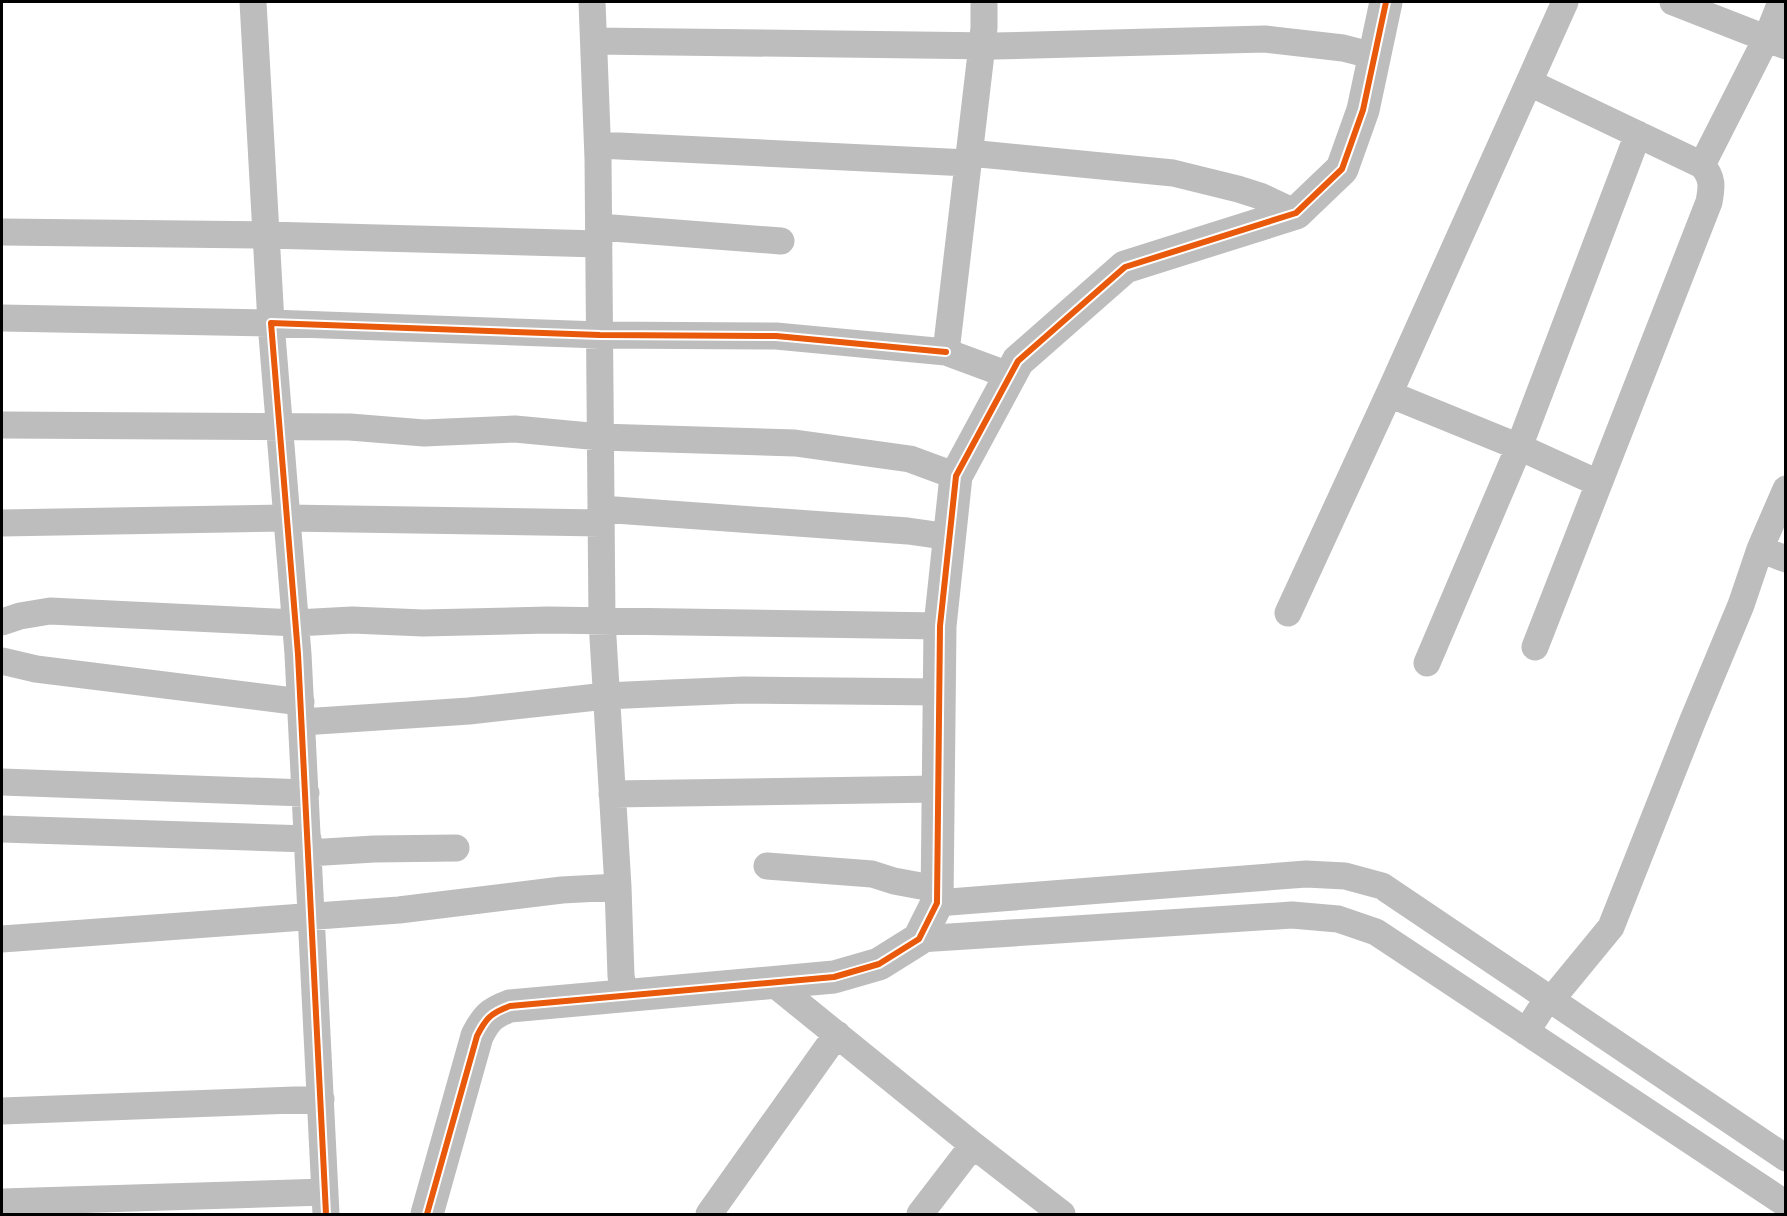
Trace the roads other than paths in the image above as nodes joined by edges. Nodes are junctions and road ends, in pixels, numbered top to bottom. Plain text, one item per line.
1 (253, 2) edge
2 (592, 2) edge
3 (984, 2) edge
4 (1386, 2) edge
5 (1566, 2) edge
6 (1672, 2) edge
7 (1781, 2) edge
8 (594, 41) junction
9 (1776, 42) edge
10 (982, 45) junction
11 (1374, 56) junction
12 (1530, 83) junction
13 (1638, 135) junction
14 (598, 146) junction
15 (969, 158) junction
16 (1702, 165) junction
17 (1296, 213) junction
18 (2, 232) edge
19 (267, 236) junction
20 (599, 236) junction
21 (781, 241) dead end
22 (2, 318) edge
23 (271, 323) junction
24 (600, 335) junction
25 (946, 352) junction
26 (996, 370) junction
27 (1389, 394) junction
28 (2, 425) edge
29 (280, 427) junction
30 (600, 437) junction
31 (1519, 447) junction
32 (933, 467) junction
33 (1598, 483) junction
34 (1785, 489) edge
35 (601, 516) junction
36 (287, 518) junction
37 (2, 523) edge
38 (950, 537) junction
39 (1760, 549) junction
40 (1785, 559) edge
41 (1288, 613) dead end
42 (602, 621) junction
43 (2, 622) edge
44 (296, 623) junction
45 (940, 626) junction
46 (1535, 647) dead end
47 (2, 661) edge
48 (1427, 663) dead end
49 (939, 692) junction
50 (606, 696) junction
51 (301, 712) junction
52 (2, 782) edge
53 (938, 789) junction
54 (306, 793) junction
55 (612, 794) junction
56 (2, 829) edge
57 (308, 846) junction
58 (456, 848) dead end
59 (767, 866) dead end
60 (618, 887) junction
61 (937, 896) junction
62 (311, 916) junction
63 (2, 939) edge
64 (919, 939) junction
65 (622, 976) junction
66 (773, 982) junction
67 (1548, 998) junction
68 (1526, 1032) junction
69 (837, 1034) junction
70 (321, 1099) junction
71 (2, 1111) edge
72 (972, 1145) junction
73 (1785, 1158) edge
74 (2, 1202) edge
75 (326, 1203) edge
76 (1785, 1204) edge
77 (427, 1215) edge
78 (709, 1215) edge
79 (920, 1215) edge
80 (1062, 1215) edge

1 - 19 street
2 - 8 street
3 - 10 street
4 - 11 street
5 - 12 street
6 - 9 street
7 - 9 street
8 - 10 street
8 - 14 street
9 - 16 street
10 - 11 street
10 - 15 street
11 - 17 street
12 - 13 street
12 - 27 street
13 - 16 street
13 - 31 street
14 - 15 street
14 - 20 street
15 - 17 street
15 - 25 street
16 - 33 street
17 - 26 street
18 - 19 street
19 - 20 street
19 - 23 street
20 - 21 street
20 - 24 street
22 - 23 street
23 - 24 street
23 - 29 street
24 - 25 street
24 - 30 street
25 - 26 street
26 - 32 street
27 - 31 street
27 - 41 street
28 - 29 street
29 - 30 street
29 - 36 street
30 - 32 street
30 - 35 street
31 - 33 street
31 - 48 street
32 - 38 street
33 - 46 street
34 - 39 street
35 - 36 street
35 - 38 street
35 - 42 street
36 - 37 street
36 - 44 street
38 - 45 street
39 - 40 street
39 - 67 street
42 - 44 street
42 - 45 street
42 - 50 street
43 - 44 street
44 - 51 street
45 - 49 street
47 - 51 street
49 - 50 street
49 - 53 street
50 - 51 street
50 - 55 street
51 - 54 street
52 - 54 street
53 - 55 street
53 - 61 street
54 - 57 street
55 - 60 street
56 - 57 street
57 - 58 street
57 - 62 street
59 - 61 street
60 - 62 street
60 - 65 street
61 - 64 street
61 - 67 street
62 - 63 street
62 - 70 street
64 - 66 street
64 - 68 street
65 - 66 street
65 - 77 street
66 - 69 street
67 - 68 street
67 - 73 street
68 - 76 street
69 - 72 street
69 - 78 street
70 - 71 street
70 - 75 street
72 - 79 street
72 - 80 street
74 - 75 street

